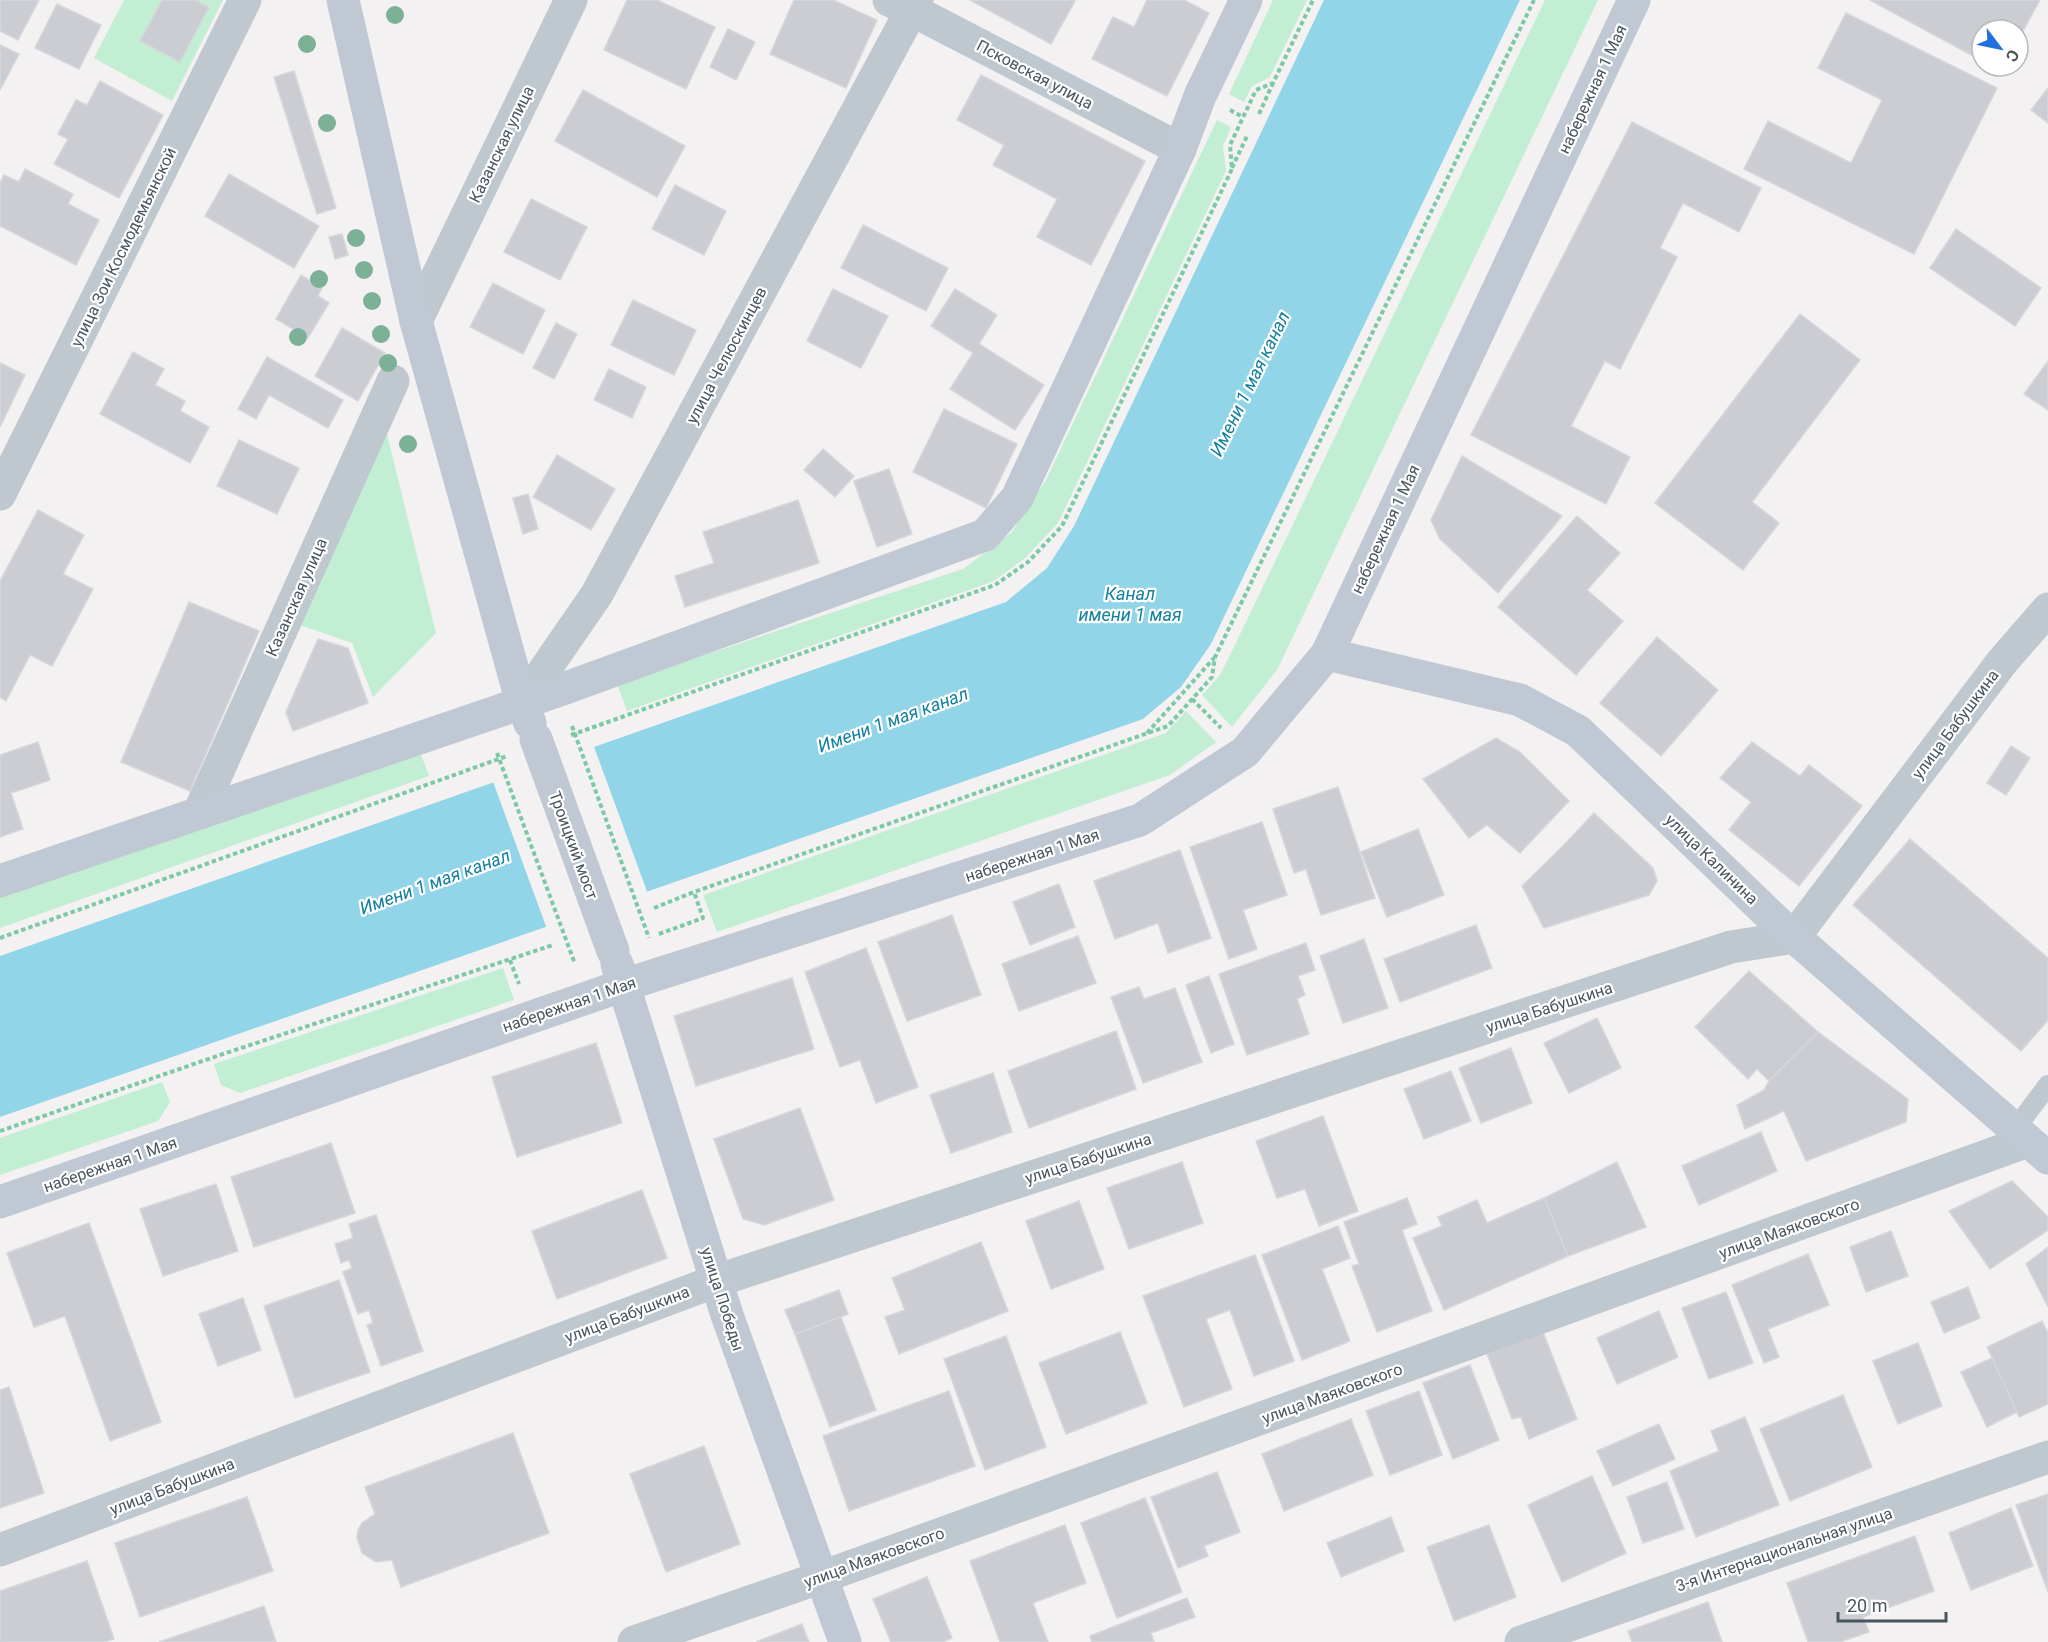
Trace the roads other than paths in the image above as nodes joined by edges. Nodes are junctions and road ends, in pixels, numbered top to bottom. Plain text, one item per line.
1 (245, 0) edge
2 (343, 0) edge
3 (571, 0) edge
4 (1246, 0) edge
5 (1634, 0) edge
6 (906, 3) edge
7 (1180, 149) junction
8 (416, 321) junction
9 (393, 381) dead end
10 (0, 494) edge
11 (2048, 609) edge
12 (1327, 654) junction
13 (522, 703) junction
14 (199, 813) junction
15 (0, 881) edge
16 (1794, 937) junction
17 (613, 951) joint
18 (624, 985) junction
19 (2048, 1085) edge
20 (2030, 1143) edge
21 (0, 1202) edge
22 (716, 1281) junction
23 (2048, 1457) edge
24 (0, 1551) edge
25 (822, 1576) junction
26 (1596, 1629) edge
27 (634, 1642) edge
28 (845, 1642) edge
29 (1521, 1642) edge

1 - 10 street, улица Зои Космодемьянской
2 - 8 main road, Троицкий мост
3 - 8 street, Казанская улица
4 - 7 main road
5 - 12 main road, набережная 1 Мая
6 - 7 street, Псковская улица
6 - 13 street, улица Челюскинцев
7 - 13 main road
8 - 13 main road, Троицкий мост
9 - 14 street, Казанская улица
11 - 16 street, улица Бабушкина
12 - 16 main road, улица Калинина
12 - 18 main road, набережная 1 Мая
13 - 14 main road
13 - 17 main road, Троицкий мост, bridge
14 - 15 main road
16 - 20 main road, улица Калинина
16 - 22 street, улица Бабушкина
17 - 18 main road, улица Победы
18 - 21 main road, набережная 1 Мая
18 - 22 main road, улица Победы
19 - 20 lane
20 - 25 street, улица Маяковского
22 - 24 street, улица Бабушкина
22 - 25 main road, улица Победы
23 - 26 street, 3-я Интернациональная улица
25 - 27 street, улица Маяковского
25 - 28 main road, улица Победы
26 - 29 street, 3-я Интернациональная улица

